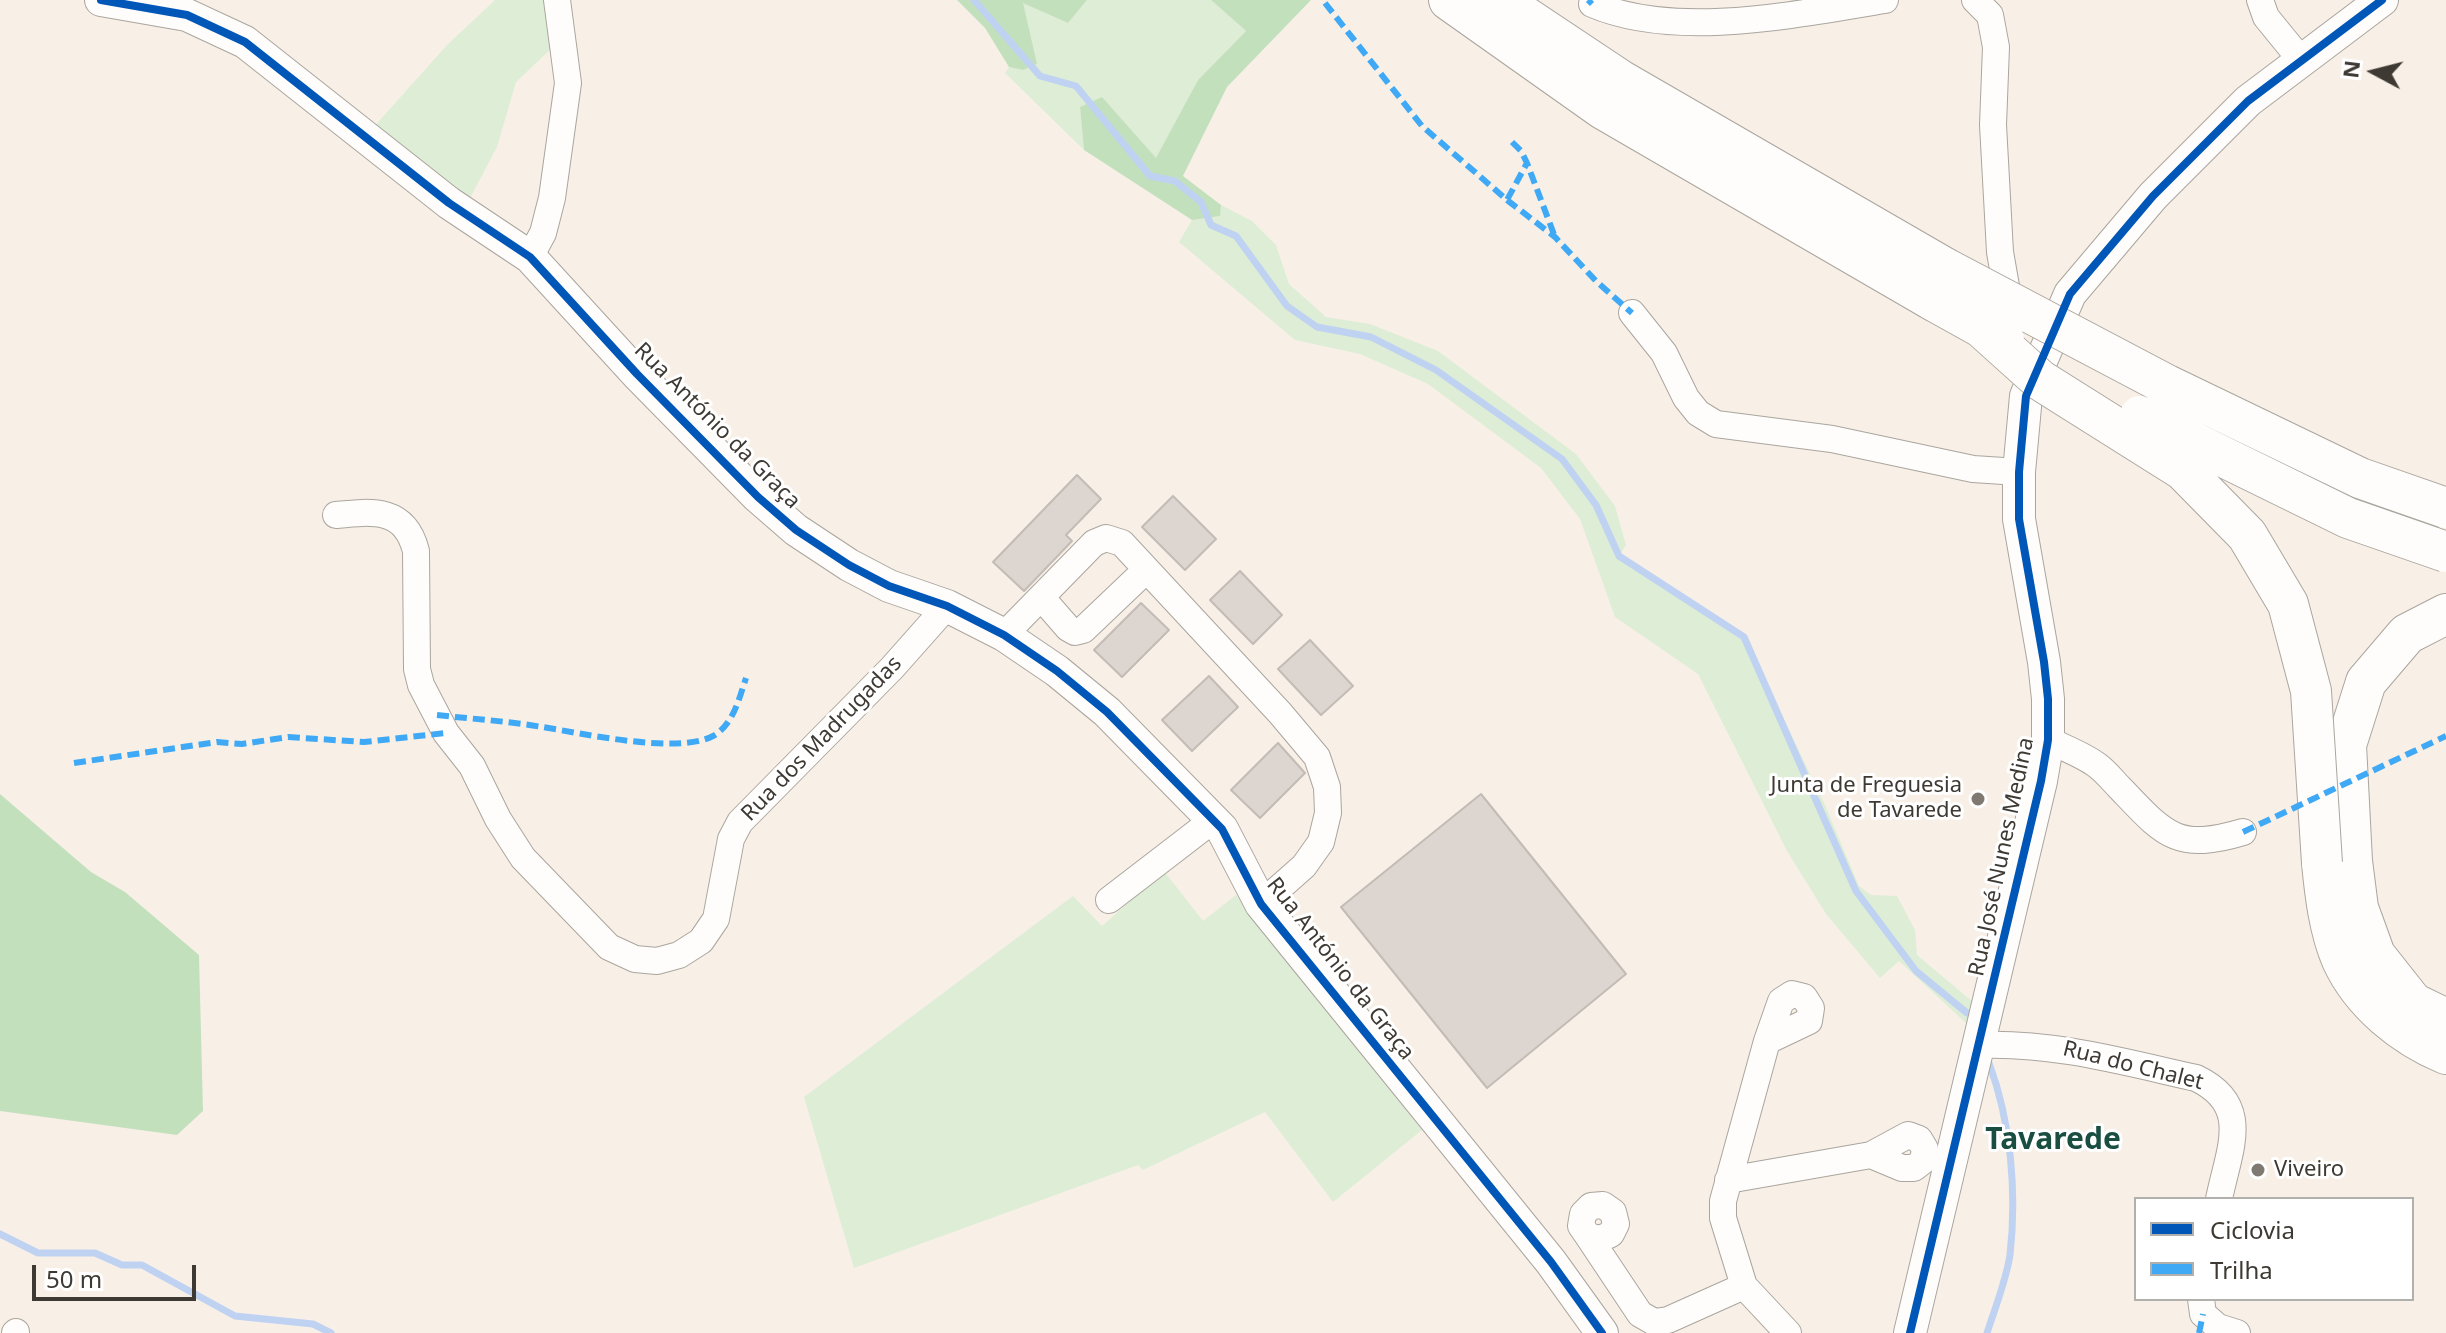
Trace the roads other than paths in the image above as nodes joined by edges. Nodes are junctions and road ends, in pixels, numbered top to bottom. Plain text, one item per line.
1 (101, 0) edge
2 (557, 0) edge
3 (1449, 0) edge
4 (1500, 0) edge
5 (1885, 0) edge
6 (1975, 0) edge
7 (2260, 0) edge
8 (2382, 0) edge
9 (1592, 4) dead end
10 (2301, 60) junction
11 (530, 257) junction
12 (1940, 284) junction
13 (1632, 313) dead end
14 (1981, 327) junction
15 (2026, 396) junction
16 (2019, 472) junction
17 (2446, 508) edge
18 (336, 515) dead end
19 (2446, 552) edge
20 (1146, 570) junction
21 (1041, 597) junction
22 (947, 606) junction
23 (2446, 614) edge
24 (1004, 635) junction
25 (2048, 740) junction
26 (1213, 820) junction
27 (2243, 832) dead end
28 (2337, 862) junction
29 (1109, 900) dead end
30 (1261, 904) junction
31 (2446, 1019) edge
32 (1767, 1041) dead end
33 (1979, 1045) junction
34 (2446, 1054) edge
35 (1871, 1155) dead end
36 (1728, 1180) junction
37 (2219, 1197) edge
38 (1588, 1236) dead end
39 (1744, 1286) junction
40 (2201, 1301) edge
41 (1772, 1329) edge
42 (1602, 1333) edge
43 (1910, 1333) edge
44 (2237, 1333) edge

1 - 11 street, Rua António da Graça
2 - 11 street
3 - 12 main road
4 - 12 main road
5 - 9 street
6 - 15 street
7 - 10 street
8 - 10 street, Rua José Nunes Medina
10 - 15 street, Rua José Nunes Medina
11 - 22 street, Rua António da Graça
12 - 14 main road, bridge
12 - 17 main road, bridge
13 - 16 street
14 - 19 main road, bridge
14 - 28 main road, bridge
15 - 16 street, Rua José Nunes Medina
16 - 25 street, Rua José Nunes Medina
18 - 22 street, Rua dos Madrugadas
20 - 21 street
20 - 21 street
20 - 30 street
21 - 24 street
22 - 24 street, Rua António da Graça
23 - 28 main road
24 - 26 street, Rua António da Graça
25 - 27 street
25 - 33 street, Rua José Nunes Medina
26 - 29 street
26 - 30 street, Rua António da Graça
28 - 31 main road
28 - 34 main road
30 - 42 street, Rua António da Graça
32 - 36 street
33 - 37 street, Rua do Chalet
33 - 43 street, Rua José Nunes Medina
35 - 36 street
36 - 39 street
38 - 39 street
39 - 41 street
40 - 44 street

